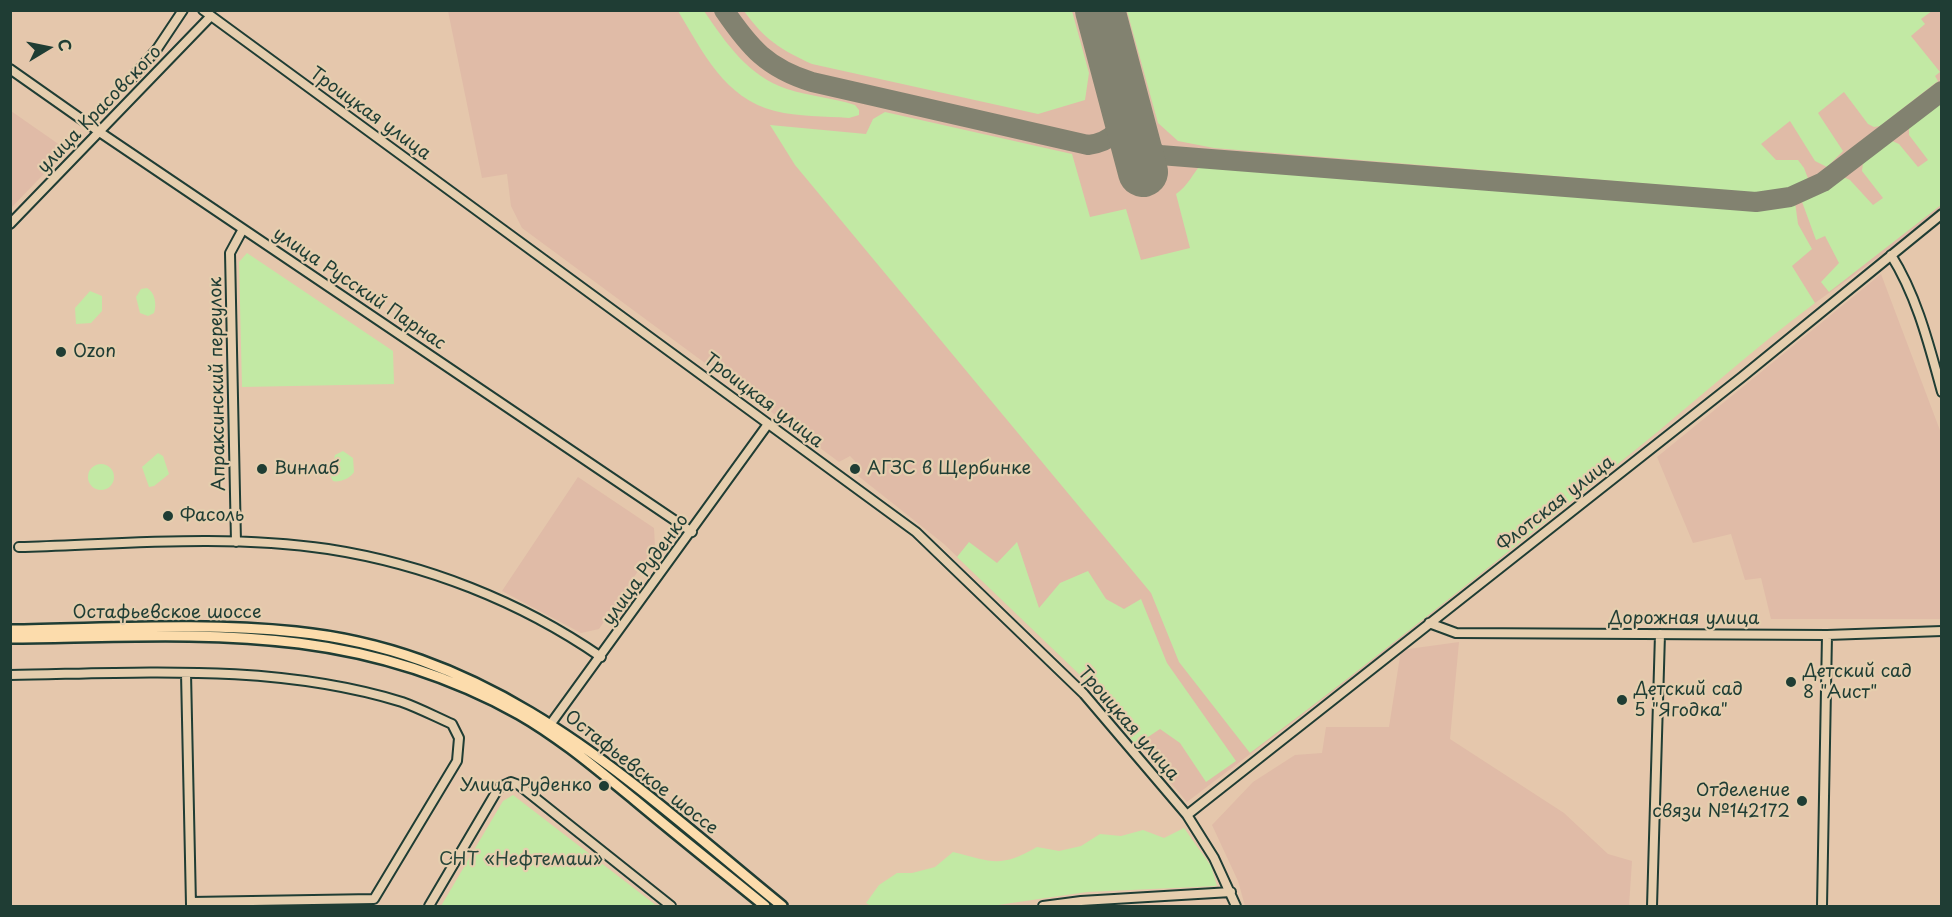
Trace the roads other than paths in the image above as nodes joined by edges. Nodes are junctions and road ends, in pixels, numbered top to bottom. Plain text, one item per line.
1 (183, 10) edge
2 (203, 10) edge
3 (210, 17) junction
4 (10, 69) edge
5 (132, 78) dead end
6 (100, 133) junction
7 (1941, 214) edge
8 (10, 224) edge
9 (243, 229) junction
10 (1891, 255) junction
11 (1941, 392) edge
12 (768, 424) junction
13 (692, 532) junction
14 (236, 542) junction
15 (19, 547) dead end
16 (1429, 623) junction
17 (10, 630) edge
18 (1941, 631) edge
19 (1660, 634) junction
20 (1827, 635) junction
21 (10, 638) edge
22 (601, 657) junction
23 (186, 673) junction
24 (10, 675) edge
25 (548, 727) junction
26 (1186, 815) junction
27 (1231, 892) junction
28 (191, 904) edge
29 (429, 906) edge
30 (671, 906) edge
31 (765, 906) edge
32 (782, 906) edge
33 (1043, 906) edge
34 (1236, 906) edge
35 (1652, 906) edge
36 (1822, 906) edge

1 - 5 street
2 - 3 street, Троицкая улица
3 - 6 street, улица Красовского
3 - 12 street, Троицкая улица
4 - 6 street, улица Русский Парнас
6 - 8 street, улица Красовского
6 - 9 street, улица Русский Парнас
7 - 10 street, Флотская улица
9 - 13 street, улица Русский Парнас
9 - 14 street, Апраксинский переулок
10 - 11 street
10 - 16 street, Флотская улица
12 - 13 street, улица Руденко
12 - 26 street, Троицкая улица
13 - 22 street, улица Руденко
14 - 15 street
14 - 22 street
16 - 19 street, Дорожная улица
16 - 26 street, Флотская улица
17 - 25 main road, Остафьевское шоссе
18 - 20 street, Дорожная улица
19 - 20 street, Дорожная улица
19 - 35 street
20 - 36 street
21 - 25 main road, Остафьевское шоссе
22 - 25 street, улица Руденко
23 - 24 street
23 - 28 street
23 - 28 street
25 - 31 main road, Остафьевское шоссе
25 - 32 main road, Остафьевское шоссе
26 - 27 street, Троицкая улица
27 - 33 street
27 - 34 street, Троицкая улица
29 - 30 street

